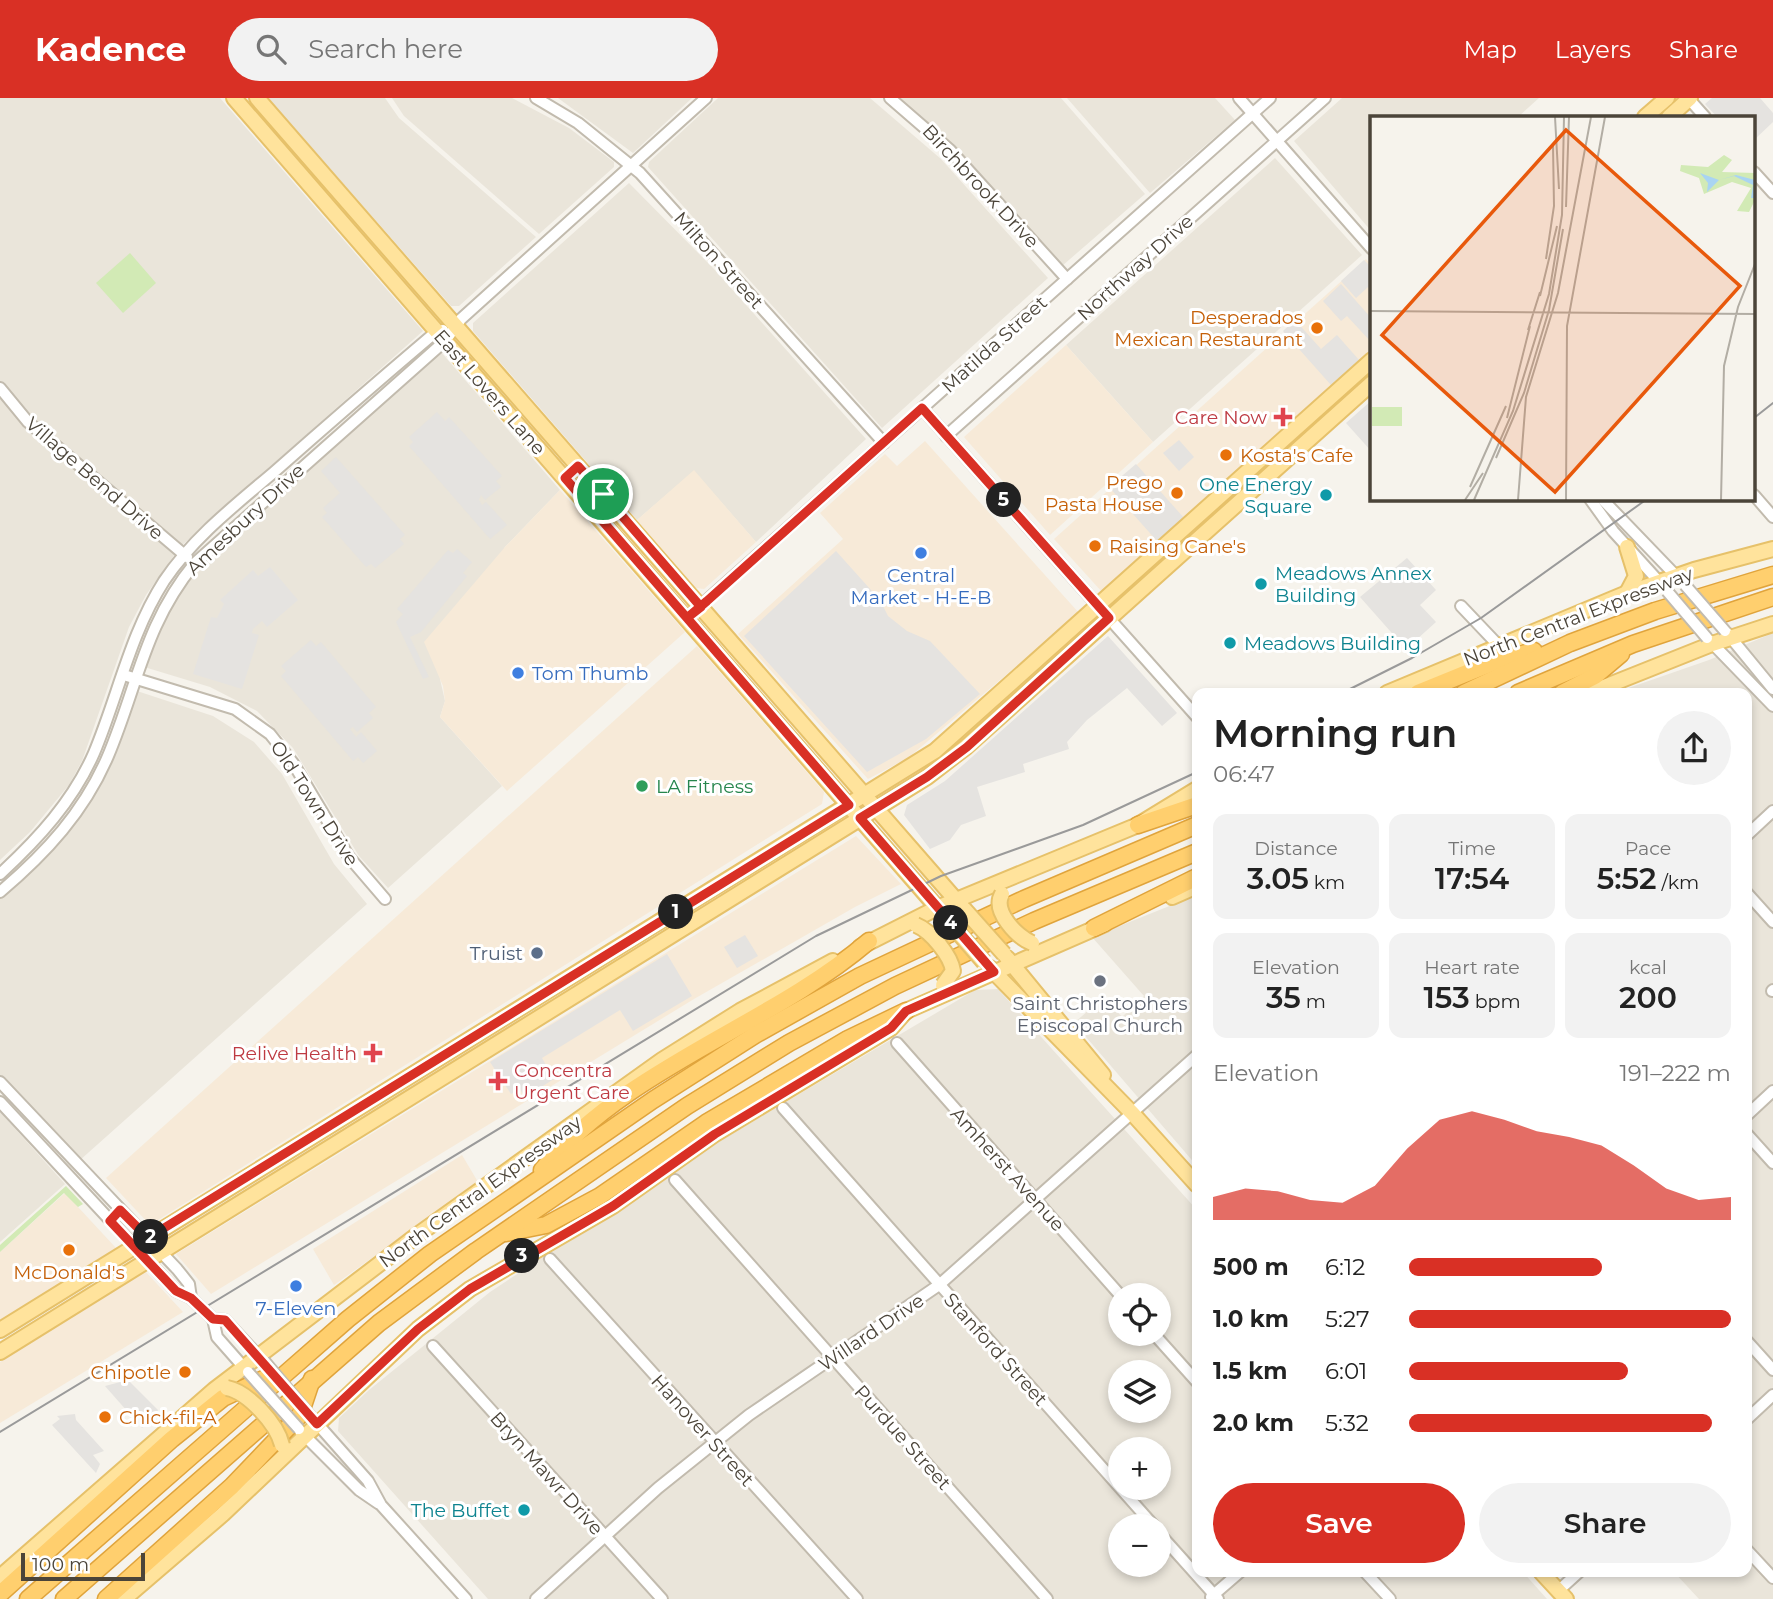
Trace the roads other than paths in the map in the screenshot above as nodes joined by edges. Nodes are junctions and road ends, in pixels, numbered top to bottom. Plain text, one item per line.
1 (234, 98) edge
2 (257, 98) edge
3 (536, 98) edge
4 (706, 98) edge
5 (890, 98) edge
6 (1239, 98) edge
7 (1270, 98) edge
8 (1325, 98) edge
9 (1667, 98) edge
10 (1689, 98) edge
11 (1253, 114) junction
12 (1646, 116) edge
13 (1669, 116) edge
14 (1704, 116) edge
15 (1276, 141) junction
16 (317, 166) junction
17 (633, 166) junction
18 (1756, 174) edge
19 (303, 178) junction
20 (1773, 193) edge
21 (1370, 247) edge
22 (1067, 279) junction
23 (455, 325) junction
24 (441, 336) junction
25 (1370, 362) edge
26 (1370, 385) edge
27 (0, 388) edge
28 (922, 408) junction
29 (1305, 420) junction
30 (1317, 433) junction
31 (946, 436) junction
32 (308, 442) junction
33 (884, 443) junction
34 (318, 452) junction
35 (578, 466) junction
36 (565, 478) junction
37 (1239, 479) junction
38 (1251, 492) junction
39 (1756, 497) edge
40 (1591, 500) edge
41 (1603, 500) edge
42 (1773, 517) edge
43 (1628, 547) junction
44 (1773, 550) edge
45 (184, 554) junction
46 (195, 563) junction
47 (1773, 575) edge
48 (1681, 581) junction
49 (1663, 587) junction
50 (1627, 593) junction
51 (1773, 597) edge
52 (1098, 605) junction
53 (1461, 606) dead end
54 (701, 607) junction
55 (687, 618) junction
56 (1109, 618) junction
57 (1773, 624) edge
58 (1728, 635) junction
59 (1709, 641) junction
60 (1570, 643) junction
61 (1633, 644) junction
62 (1499, 646) junction
63 (121, 674) junction
64 (133, 678) junction
65 (1399, 688) edge
66 (1430, 688) edge
67 (1475, 688) edge
68 (1530, 688) edge
69 (1572, 688) edge
70 (1601, 688) edge
71 (1773, 688) edge
72 (1773, 706) edge
73 (1192, 711) edge
74 (75, 788) junction
75 (1192, 792) edge
76 (866, 795) junction
77 (87, 797) junction
78 (849, 805) junction
79 (877, 807) junction
80 (1192, 807) edge
81 (1773, 811) edge
82 (860, 818) junction
83 (1138, 825) junction
84 (1192, 827) edge
85 (1752, 830) edge
86 (1192, 854) edge
87 (1031, 867) junction
88 (0, 874) edge
89 (1192, 879) edge
90 (2, 887) edge
91 (1192, 888) edge
92 (385, 899) dead end
93 (1752, 899) edge
94 (960, 904) junction
95 (940, 912) junction
96 (1773, 922) edge
97 (899, 926) junction
98 (1094, 928) junction
99 (869, 942) junction
100 (1052, 946) junction
101 (1008, 959) junction
102 (989, 967) junction
103 (939, 991) junction
104 (906, 1011) junction
105 (485, 1030) junction
106 (897, 1043) dead end
107 (495, 1045) junction
108 (1192, 1060) edge
109 (0, 1082) edge
110 (1773, 1091) edge
111 (0, 1102) edge
112 (369, 1102) junction
113 (783, 1108) dead end
114 (1752, 1110) edge
115 (1133, 1114) junction
116 (379, 1117) junction
117 (1752, 1140) edge
118 (271, 1163) junction
119 (1773, 1163) edge
120 (280, 1179) junction
121 (1192, 1179) edge
122 (675, 1180) dead end
123 (529, 1186) junction
124 (1036, 1200) junction
125 (120, 1210) junction
126 (110, 1221) junction
127 (500, 1234) junction
128 (148, 1238) junction
129 (135, 1247) junction
130 (162, 1252) junction
131 (550, 1259) dead end
132 (147, 1261) junction
133 (1109, 1283) edge
134 (939, 1285) junction
135 (191, 1298) junction
136 (213, 1319) junction
137 (14, 1322) junction
138 (0, 1330) edge
139 (23, 1337) junction
140 (433, 1346) dead end
141 (1165, 1346) edge
142 (1752, 1347) edge
143 (0, 1352) edge
144 (261, 1359) junction
145 (833, 1359) junction
146 (290, 1367) junction
147 (246, 1370) junction
148 (1773, 1370) edge
149 (1192, 1376) edge
150 (312, 1379) junction
151 (222, 1387) junction
152 (1773, 1395) edge
153 (1752, 1414) edge
154 (314, 1420) junction
155 (302, 1432) junction
156 (714, 1442) junction
157 (282, 1451) junction
158 (381, 1505) junction
159 (1143, 1514) edge
160 (605, 1537) junction
161 (1171, 1547) edge
162 (1752, 1555) edge
163 (1192, 1571) edge
164 (0, 1577) edge
165 (1197, 1577) edge
166 (1235, 1577) edge
167 (1370, 1577) edge
168 (1546, 1577) edge
169 (1575, 1577) edge
170 (1773, 1578) edge
171 (0, 1594) edge
172 (1562, 1595) edge
173 (1214, 1597) edge
174 (28, 1599) edge
175 (64, 1599) edge
176 (106, 1599) edge
177 (124, 1599) edge
178 (466, 1599) edge
179 (536, 1599) edge
180 (662, 1599) edge
181 (857, 1599) edge
182 (1047, 1599) edge
183 (1390, 1599) edge

1 - 19 main road, East Lovers Lane
2 - 16 main road, East Lovers Lane
3 - 17 street, Milton Street
4 - 17 street, Amesbury Drive
5 - 22 street, Birchbrook Drive
6 - 11 street
7 - 11 street, Matilda Street
8 - 15 street, Northway Drive
9 - 12 main road
10 - 13 main road
10 - 14 street
11 - 15 street
11 - 22 street, Matilda Street
15 - 21 street
15 - 31 street, Northway Drive
16 - 19 main road
16 - 23 main road, East Lovers Lane
17 - 23 street, Amesbury Drive
17 - 33 street, Milton Street
18 - 20 street
19 - 24 main road, East Lovers Lane
22 - 28 street, Matilda Street
23 - 24 street, Amesbury Drive
23 - 35 main road, East Lovers Lane
24 - 32 street, Amesbury Drive
24 - 34 street, Amesbury Drive
24 - 36 main road, East Lovers Lane
25 - 29 main road
26 - 30 main road
27 - 45 street, Village Bend Drive
28 - 31 street
28 - 33 street, Matilda Street
29 - 30 main road
29 - 37 main road
30 - 38 main road
31 - 52 street
32 - 34 street
32 - 45 street, Amesbury Drive
33 - 54 street, Matilda Street
34 - 46 street, Amesbury Drive
35 - 36 main road
35 - 54 main road, East Lovers Lane
36 - 55 main road, East Lovers Lane
37 - 38 main road
37 - 52 main road
38 - 56 main road
39 - 42 street
40 - 43 street
41 - 48 street
43 - 49 street
43 - 50 main road
44 - 48 main road, North Central Expressway
45 - 46 street, Village Bend Drive
45 - 63 street, Amesbury Drive
46 - 64 street, Amesbury Drive
47 - 60 highway, North Central Expressway
48 - 49 main road, North Central Expressway
48 - 58 street, bridge
49 - 50 main road, North Central Expressway
49 - 59 street, bridge
50 - 62 main road, North Central Expressway
51 - 61 highway
52 - 56 street
52 - 76 main road
53 - 62 street
54 - 55 street, Matilda Street
54 - 76 main road, East Lovers Lane
55 - 78 main road, East Lovers Lane
56 - 73 street
56 - 79 main road
57 - 58 main road
58 - 59 main road
58 - 71 street
59 - 70 main road
59 - 72 street
60 - 66 highway
60 - 67 highway, North Central Expressway
61 - 68 highway
61 - 69 highway
62 - 65 main road, North Central Expressway
63 - 64 street, Old Town Drive
63 - 74 street, Amesbury Drive
64 - 77 street, Amesbury Drive
64 - 92 street, Old Town Drive
74 - 77 street
74 - 88 street, Amesbury Drive
75 - 83 main road, North Central Expressway
76 - 78 main road
76 - 79 main road, East Lovers Lane
77 - 90 street, Amesbury Drive
78 - 82 main road, East Lovers Lane
78 - 105 main road
79 - 82 main road
79 - 94 main road, East Lovers Lane
80 - 83 highway
81 - 85 street
82 - 95 main road, East Lovers Lane
82 - 107 main road
83 - 87 main road, North Central Expressway
84 - 123 highway, North Central Expressway
86 - 127 highway
87 - 94 main road, North Central Expressway
87 - 100 main road, bridge
89 - 98 highway
91 - 98 main road
93 - 96 street
94 - 95 main road, North Central Expressway
94 - 101 main road, East Lovers Lane, bridge
95 - 97 main road, North Central Expressway
95 - 102 main road, East Lovers Lane, bridge
97 - 99 main road, North Central Expressway
97 - 103 main road, bridge
98 - 100 main road
99 - 123 highway
99 - 144 main road, North Central Expressway
100 - 101 main road
101 - 102 main road
101 - 115 main road, East Lovers Lane
102 - 103 main road
102 - 115 main road, East Lovers Lane
103 - 104 main road
104 - 127 highway
104 - 154 main road
105 - 107 main road
105 - 112 main road
106 - 124 street, Amherst Avenue
107 - 116 main road
108 - 115 street, Willard Drive
109 - 125 street
110 - 114 street
111 - 126 street
112 - 116 main road
112 - 118 main road
113 - 134 street, Stanford Street
115 - 121 main road
115 - 124 street, Willard Drive
116 - 120 main road
117 - 119 street
118 - 120 main road
118 - 128 main road
120 - 130 main road
122 - 145 street, Purdue Street
123 - 146 highway, North Central Expressway
124 - 133 street, Amherst Avenue
124 - 134 street, Willard Drive
125 - 126 street
125 - 128 street
126 - 129 street
127 - 150 highway
128 - 129 main road
128 - 130 street
129 - 132 street
129 - 137 main road
130 - 132 main road
130 - 135 street
131 - 156 street, Hanover Street
132 - 135 street
132 - 139 main road
134 - 145 street, Willard Drive
134 - 159 street, Stanford Street
135 - 136 street
136 - 144 street
136 - 147 street
137 - 138 main road
137 - 139 main road
139 - 143 main road
140 - 160 street, Bryn Mawr Drive
141 - 149 street
142 - 148 street
144 - 147 main road, North Central Expressway
144 - 154 street, bridge
145 - 156 street, Willard Drive
145 - 182 street, Purdue Street
146 - 171 highway
146 - 174 highway, North Central Expressway
147 - 151 main road, North Central Expressway
147 - 155 street, bridge
150 - 175 highway
150 - 176 highway
151 - 157 main road, bridge
151 - 164 main road, North Central Expressway
152 - 153 street
154 - 155 main road
154 - 158 street
155 - 157 main road
155 - 158 street
156 - 160 street, Willard Drive
156 - 181 street, Hanover Street
157 - 177 main road
158 - 178 street
160 - 179 street, Willard Drive
160 - 180 street, Bryn Mawr Drive
161 - 163 street
162 - 170 street
165 - 173 street
166 - 173 street
167 - 183 street
168 - 172 main road
169 - 172 street

